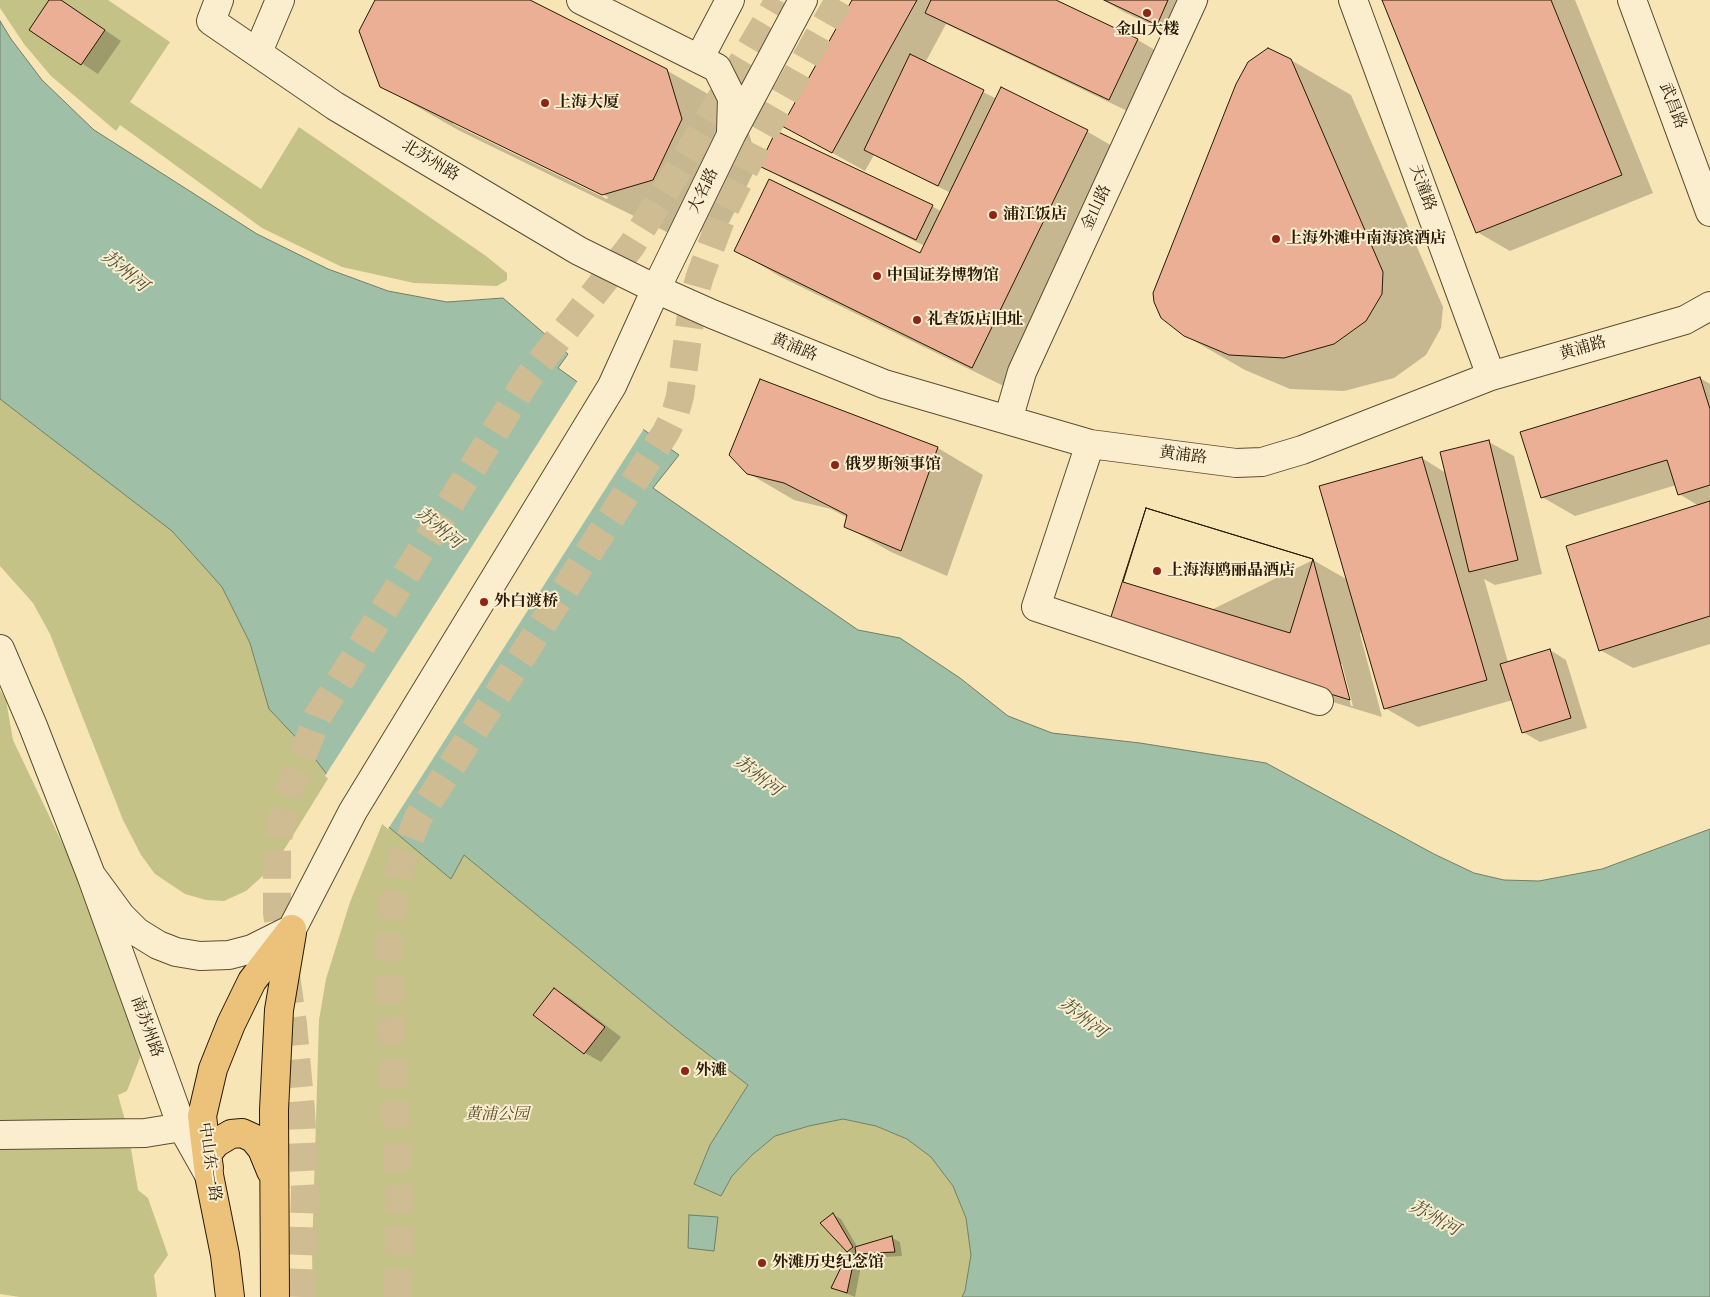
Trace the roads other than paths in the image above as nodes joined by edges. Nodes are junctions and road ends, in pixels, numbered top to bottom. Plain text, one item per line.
1 (280, 0) edge
2 (582, 0) edge
3 (730, 0) edge
4 (803, 0) edge
5 (1193, 0) edge
6 (1353, 0) edge
7 (1632, 0) edge
8 (215, 10) edge
9 (258, 52) junction
10 (699, 59) junction
11 (731, 136) junction
12 (1710, 212) edge
13 (656, 290) junction
14 (1710, 306) edge
15 (1491, 376) junction
16 (1008, 420) junction
17 (1090, 444) junction
18 (0, 649) edge
19 (1318, 701) dead end
20 (353, 811) joint
21 (91, 875) junction
22 (292, 929) junction
23 (182, 1127) junction
24 (0, 1135) edge
25 (273, 1174) junction
26 (209, 1175) junction
27 (230, 1297) edge
28 (275, 1297) edge

1 - 9 street
2 - 10 street
3 - 10 street
4 - 11 street, 大名路
5 - 16 street, 金山路
6 - 15 street, 天潼路
7 - 12 street, 武昌路
8 - 9 street, 北苏州路
9 - 13 street, 北苏州路
10 - 11 street
11 - 13 street, 大名路
13 - 16 street, 黄浦路
13 - 20 street, 大名路
14 - 15 street, 黄浦路
15 - 17 street, 黄浦路
16 - 17 street, 黄浦路
17 - 19 street
18 - 21 street, 南苏州路
20 - 22 street, 中山东一路
21 - 22 street, 南苏州路
21 - 23 street, 南苏州路
22 - 25 main road, 中山东一路
22 - 26 main road, 中山东一路
23 - 24 street
23 - 26 street, 南苏州路
25 - 26 main road
25 - 28 main road, 中山东一路
26 - 27 main road, 中山东一路

